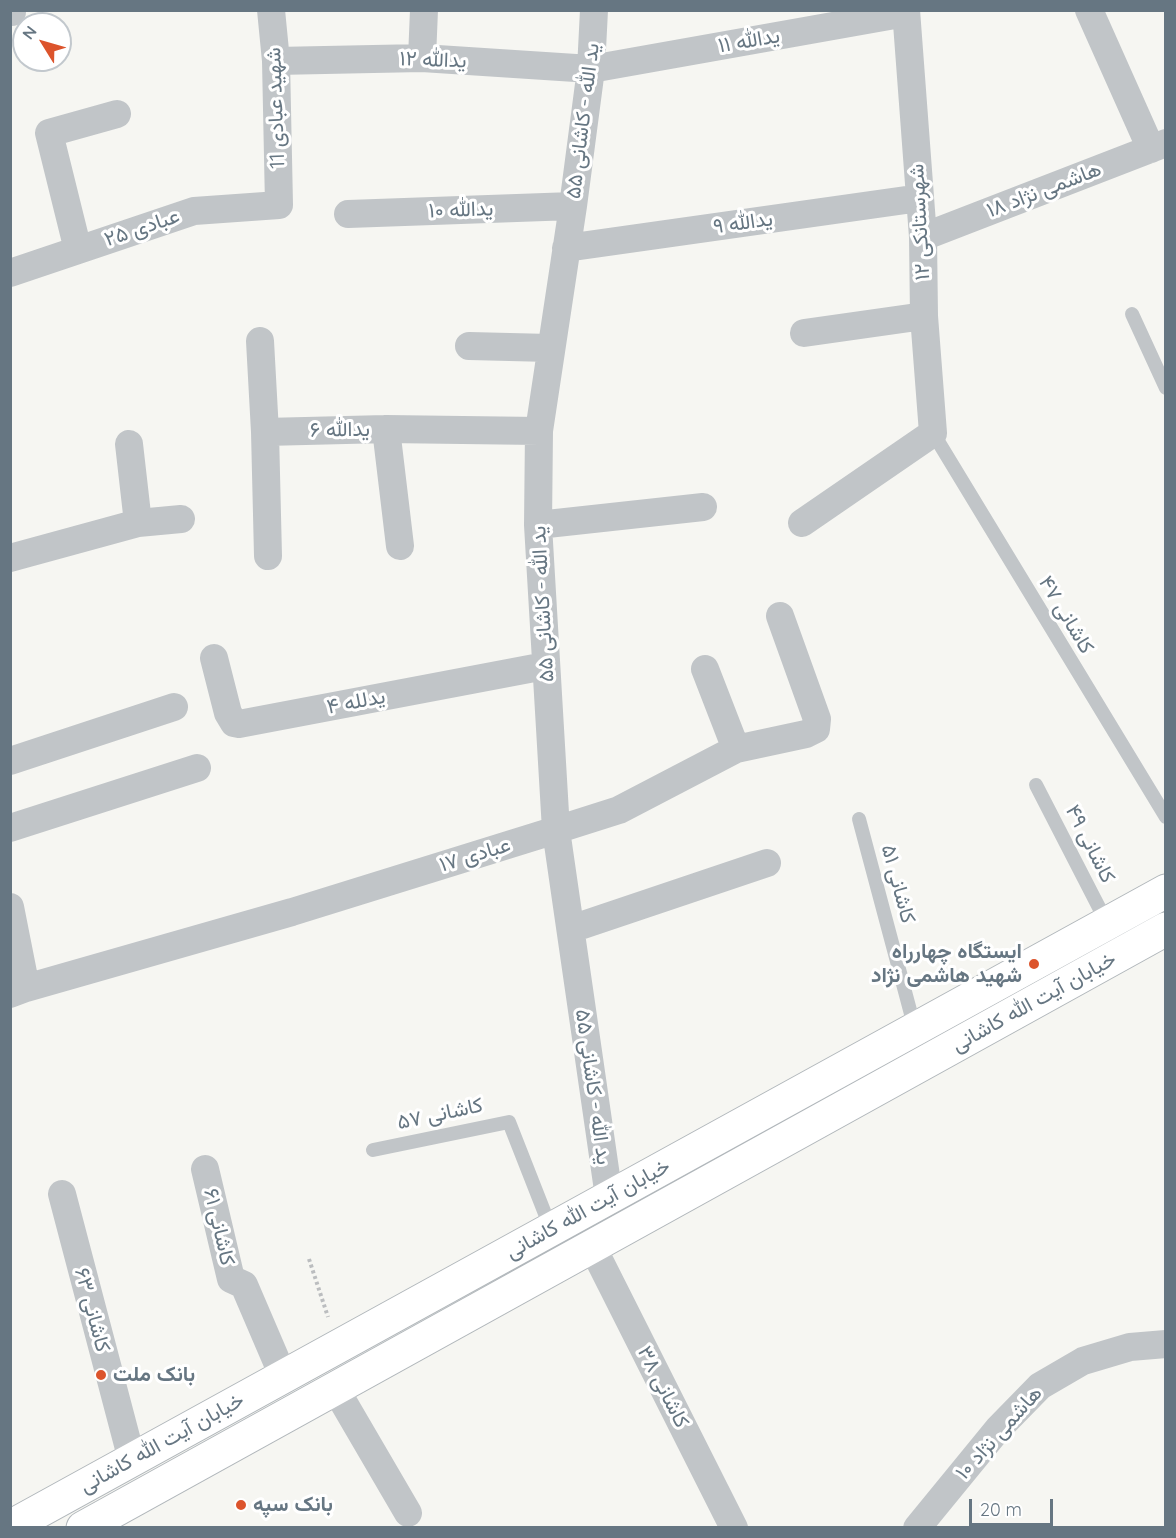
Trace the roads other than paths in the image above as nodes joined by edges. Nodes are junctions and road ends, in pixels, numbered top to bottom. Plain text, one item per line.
1 (271, 10) edge
2 (424, 10) edge
3 (594, 10) edge
4 (1089, 10) edge
5 (906, 12) edge
6 (422, 58) junction
7 (276, 61) junction
8 (591, 69) junction
9 (117, 114) dead end
10 (1158, 146) edge
11 (920, 198) junction
12 (279, 205) joint
13 (573, 206) junction
14 (348, 214) dead end
15 (923, 237) junction
16 (566, 248) junction
17 (78, 250) junction
18 (10, 273) edge
19 (1132, 314) dead end
20 (924, 316) junction
21 (804, 333) dead end
22 (260, 341) dead end
23 (469, 346) dead end
24 (550, 348) junction
25 (1165, 384) edge
26 (386, 429) junction
27 (539, 431) junction
28 (265, 432) junction
29 (933, 433) junction
30 (129, 444) dead end
31 (703, 507) dead end
32 (181, 519) dead end
33 (138, 523) junction
34 (802, 523) dead end
35 (538, 525) junction
36 (399, 546) dead end
37 (268, 556) dead end
38 (10, 558) edge
39 (780, 616) dead end
40 (214, 658) dead end
41 (545, 666) junction
42 (705, 669) dead end
43 (174, 707) dead end
44 (736, 749) junction
45 (10, 761) edge
46 (197, 768) dead end
47 (1036, 785) dead end
48 (1166, 818) edge
49 (858, 819) dead end
50 (10, 828) edge
51 (556, 830) junction
52 (767, 863) dead end
53 (1166, 891) edge
54 (10, 907) edge
55 (1107, 923) junction
56 (571, 929) junction
57 (1166, 929) edge
58 (18, 991) edge
59 (915, 1029) junction
60 (373, 1150) dead end
61 (206, 1169) dead end
62 (62, 1194) dead end
63 (609, 1197) junction
64 (551, 1229) junction
65 (592, 1246) junction
66 (1166, 1344) edge
67 (283, 1376) junction
68 (335, 1388) junction
69 (132, 1460) junction
70 (408, 1513) dead end
71 (10, 1527) edge
72 (83, 1527) edge
73 (734, 1527) edge
74 (917, 1527) edge

1 - 7 street, شهید عبادی 11
2 - 6 street
3 - 8 street, ید الله - کاشانی ۵۵
4 - 10 street
5 - 8 street, یدالله ۱۱
5 - 11 street, شهرستانکی ۱۲
6 - 7 street, یدالله ۱۲
6 - 8 street, یدالله ۱۲
7 - 12 street, شهید عبادی 11
8 - 13 street, ید الله - کاشانی ۵۵
9 - 17 street
10 - 15 street, هاشمی نژاد ۱۸
11 - 15 street, شهرستانکی ۱۲
11 - 16 street, یدالله ۹
12 - 17 street, عبادی ۲۵
13 - 14 street, یدالله ۱۰
13 - 16 street, ید الله - کاشانی ۵۵
15 - 20 street, شهرستانکی ۱۲
16 - 24 street, ید الله - کاشانی ۵۵
17 - 18 street, عبادی ۲۵
19 - 25 lane
20 - 21 street
20 - 29 street, شهرستانکی ۱۲
22 - 28 street
23 - 24 street
24 - 27 street, ید الله - کاشانی ۵۵
26 - 27 street, یدالله ۶
26 - 28 street, یدالله ۶
26 - 36 street
27 - 35 street, ید الله - کاشانی ۵۵
28 - 37 street
29 - 34 street
29 - 48 lane, کاشانی ۴۷
30 - 33 street
31 - 35 street
32 - 33 street
33 - 38 street
35 - 41 street, ید الله - کاشانی ۵۵
39 - 44 street, عبادی ۱۷
40 - 41 street, یدلله ۴
41 - 51 street, ید الله - کاشانی ۵۵
42 - 44 street
43 - 45 street
44 - 51 street, عبادی ۱۷
46 - 50 street
47 - 55 lane, کاشانی ۴۹
49 - 59 lane, کاشانی ۵۱
51 - 56 street, ید الله - کاشانی ۵۵
51 - 58 street, عبادی ۱۷
52 - 56 street
53 - 55 main road, خیابان آیت الله کاشانی
54 - 58 street
55 - 59 main road, خیابان آیت الله کاشانی
56 - 63 street, ید الله - کاشانی ۵۵
57 - 65 main road, خیابان آیت الله کاشانی
59 - 63 main road, خیابان آیت الله کاشانی
60 - 64 lane, کاشانی ۵۷
61 - 67 street, کاشانی ۶۱
62 - 69 street, کاشانی ۶۳
63 - 64 main road, خیابان آیت الله کاشانی
64 - 67 main road, خیابان آیت الله کاشانی
65 - 68 main road, خیابان آیت الله کاشانی
65 - 73 street, کاشانی ۳۸
66 - 74 street, هاشمی نژاد ۱۰
67 - 69 main road, خیابان آیت الله کاشانی
68 - 70 street
68 - 72 main road, خیابان آیت الله کاشانی
69 - 71 main road, خیابان آیت الله کاشانی

